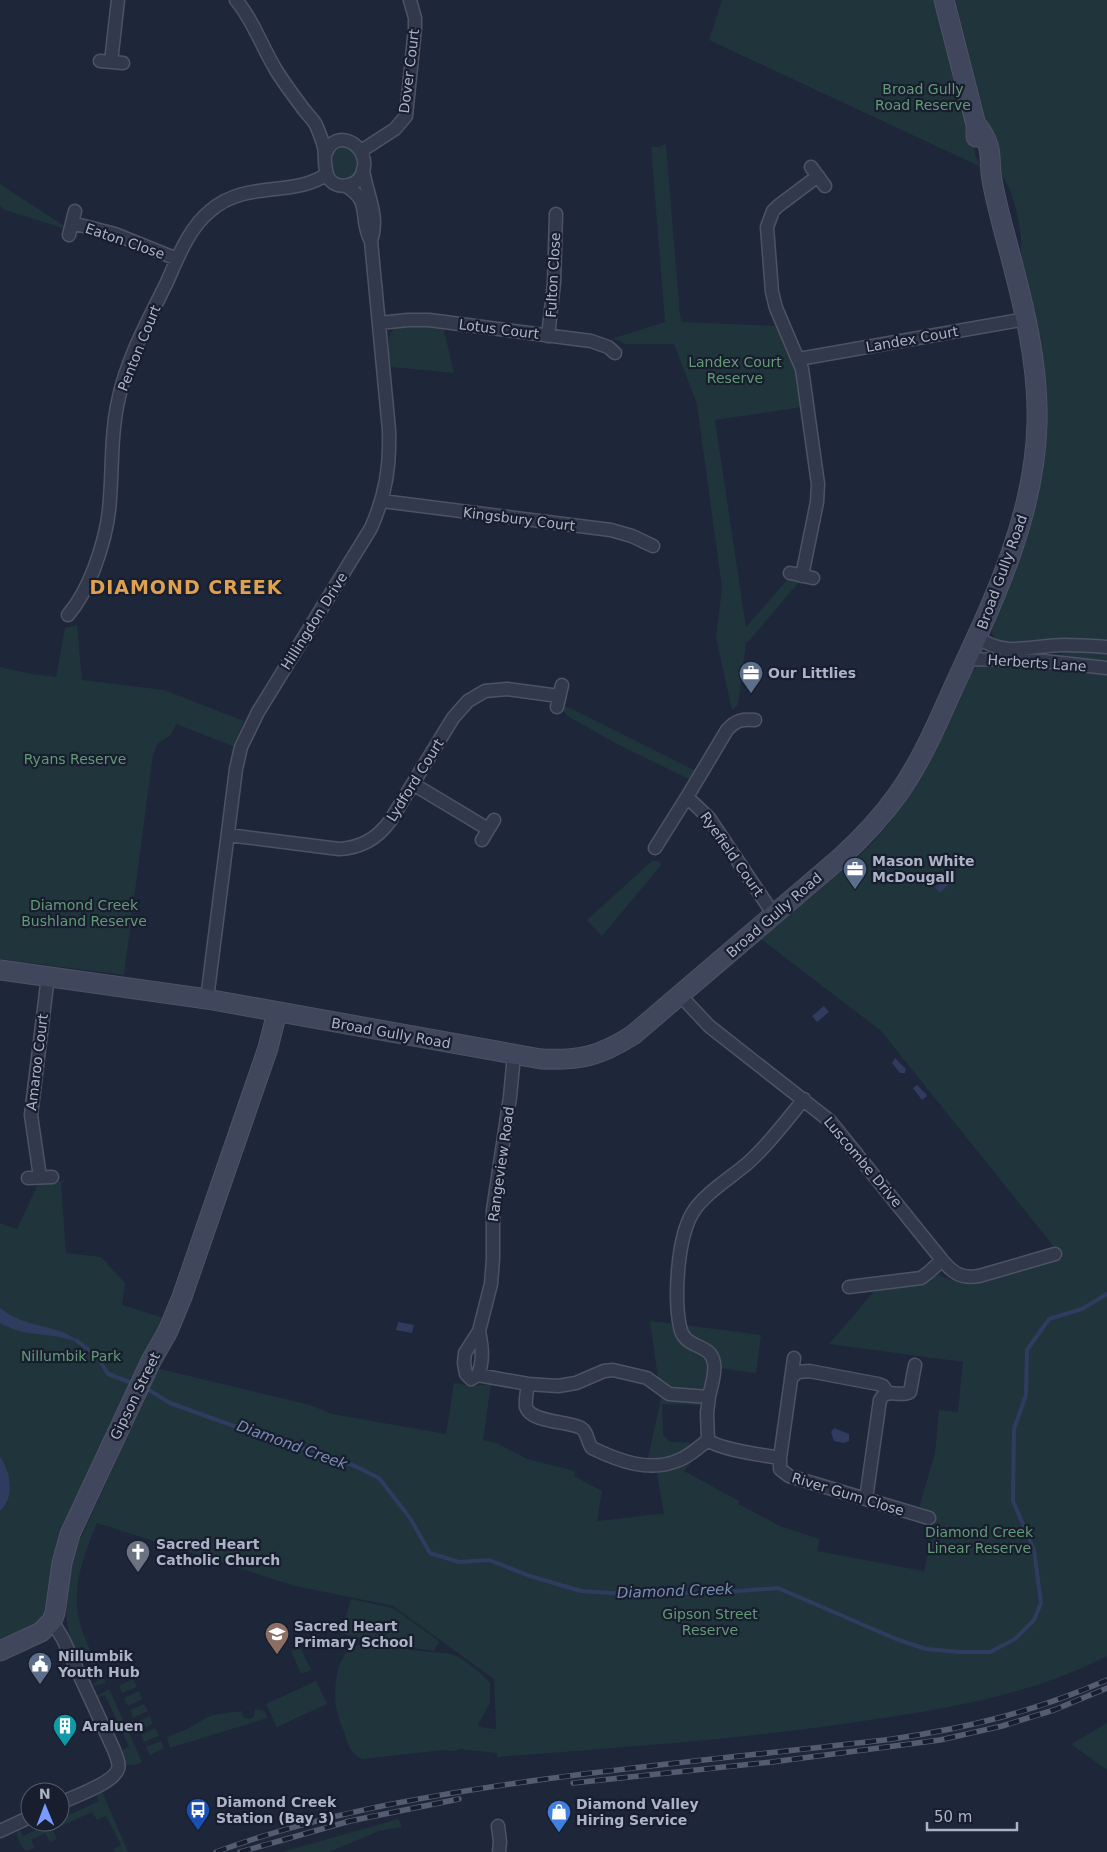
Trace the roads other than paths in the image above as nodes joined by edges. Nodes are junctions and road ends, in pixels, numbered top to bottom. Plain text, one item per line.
1 (118, 0) edge
2 (236, 0) edge
3 (410, 0) edge
4 (944, 0) edge
5 (111, 62) dead end
6 (316, 125) junction
7 (342, 140) junction
8 (361, 151) junction
9 (325, 156) junction
10 (364, 170) junction
11 (327, 174) junction
12 (818, 176) dead end
13 (346, 186) junction
14 (556, 214) dead end
15 (72, 223) dead end
16 (371, 241) junction
17 (177, 260) junction
18 (1026, 319) junction
19 (379, 323) junction
20 (548, 336) junction
21 (616, 354) dead end
22 (799, 359) junction
23 (382, 501) junction
24 (653, 546) dead end
25 (802, 576) dead end
26 (68, 615) dead end
27 (977, 638) junction
28 (1064, 645) junction
29 (1107, 647) edge
30 (967, 659) junction
31 (1061, 663) junction
32 (1107, 668) edge
33 (559, 696) dead end
34 (756, 720) dead end
35 (413, 784) junction
36 (687, 797) junction
37 (488, 830) dead end
38 (228, 835) junction
39 (655, 848) dead end
40 (774, 915) junction
41 (0, 970) edge
42 (48, 976) junction
43 (680, 995) junction
44 (207, 999) junction
45 (277, 1012) junction
46 (514, 1055) junction
47 (804, 1099) junction
48 (40, 1177) dead end
49 (1055, 1254) dead end
50 (942, 1260) junction
51 (849, 1287) dead end
52 (478, 1331) junction
53 (794, 1358) dead end
54 (915, 1365) dead end
55 (478, 1375) junction
56 (791, 1378) junction
57 (528, 1384) junction
58 (888, 1393) junction
59 (709, 1397) junction
60 (708, 1440) junction
61 (780, 1458) junction
62 (866, 1499) junction
63 (929, 1518) dead end
64 (52, 1621) junction
65 (0, 1650) edge
66 (70, 1798) edge
67 (20, 1822) edge
68 (498, 1826) dead end
69 (0, 1831) edge
70 (499, 1852) edge

1 - 5 street
2 - 6 street
3 - 8 street, Dover Court
4 - 18 street, Broad Gully Road
6 - 7 street
6 - 9 street
7 - 8 street
7 - 9 street
8 - 10 street
9 - 11 street
10 - 13 street
10 - 16 street, Hillingdon Drive
11 - 13 street
11 - 17 street, Penton Court
12 - 22 street
13 - 16 street, Hillingdon Drive
14 - 20 street, Fulton Close
15 - 17 street, Eaton Close
16 - 19 street, Hillingdon Drive
17 - 26 street, Penton Court
18 - 22 street, Landex Court
18 - 27 street, Broad Gully Road
19 - 20 street, Lotus Court
19 - 23 street, Hillingdon Drive
20 - 21 street, Lotus Court
22 - 25 street
23 - 24 street, Kingsbury Court
23 - 38 street, Hillingdon Drive
27 - 28 street, Herberts Lane
27 - 30 street, Broad Gully Road
28 - 29 street, Herberts Lane
28 - 31 street
30 - 31 street, Herberts Lane
30 - 40 street, Broad Gully Road
31 - 32 street, Herberts Lane
33 - 35 street, Lydford Court
34 - 36 street, Ryefield Court
35 - 37 street
35 - 38 street, Lydford Court
36 - 39 street, Ryefield Court
36 - 40 street, Ryefield Court
38 - 44 street, Hillingdon Drive
40 - 43 street, Broad Gully Road
41 - 42 street, Broad Gully Road
42 - 44 street, Broad Gully Road
42 - 48 street, Amaroo Court
43 - 46 street, Broad Gully Road
43 - 47 street, Luscombe Drive
44 - 45 street, Broad Gully Road
45 - 46 street, Broad Gully Road
45 - 64 street, Gipson Street
46 - 52 street, Rangeview Road
47 - 50 street, Luscombe Drive
47 - 59 street
49 - 50 street, Luscombe Drive
50 - 51 street
52 - 55 street, Rangeview Road
52 - 55 street, Rangeview Road
53 - 56 street
54 - 58 street
55 - 57 street
56 - 58 street
56 - 61 street
57 - 59 street
57 - 60 street
58 - 62 street
59 - 60 street
60 - 61 street, River Gum Close
61 - 62 street, River Gum Close
62 - 63 street, River Gum Close
64 - 65 street
64 - 66 street
67 - 69 street
68 - 70 street

